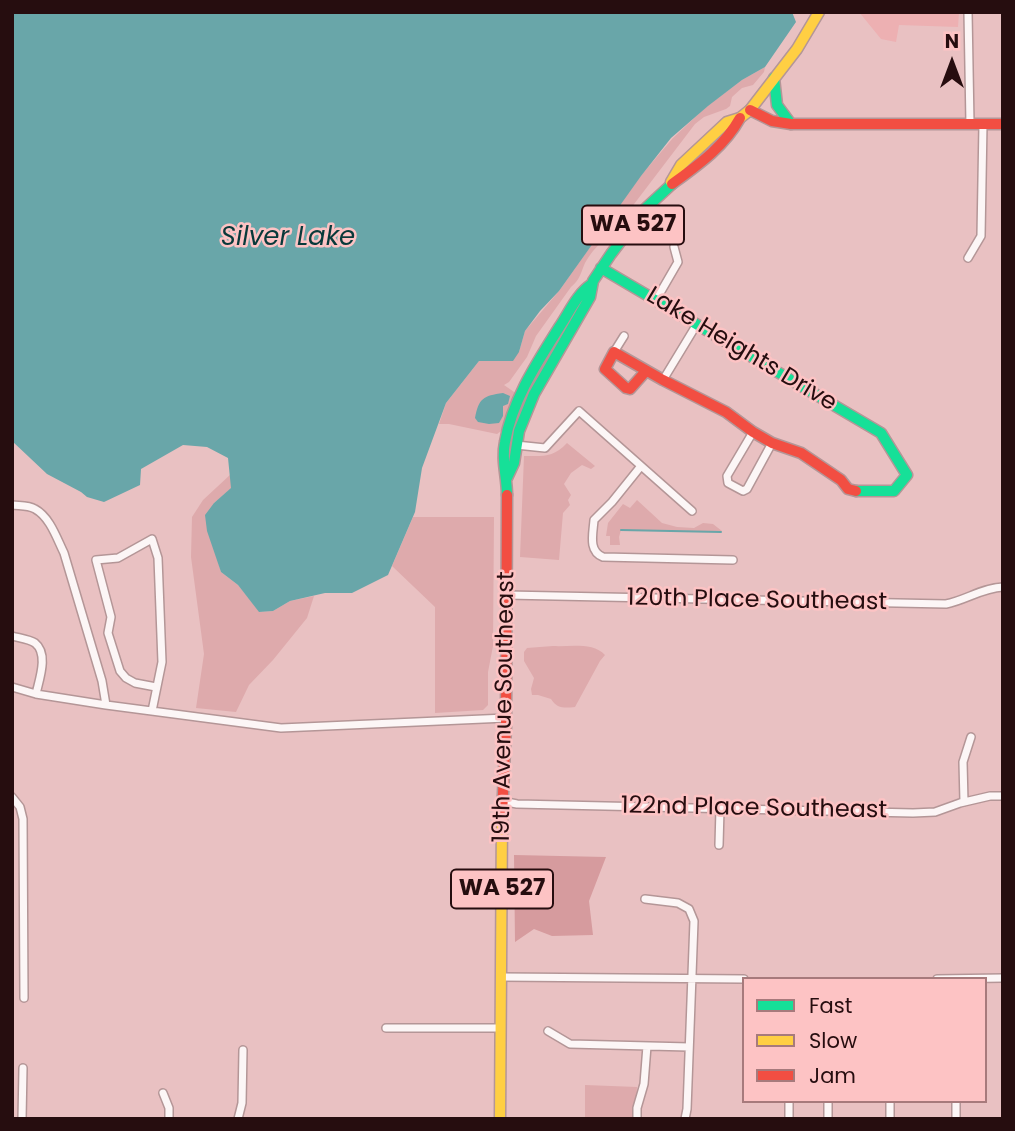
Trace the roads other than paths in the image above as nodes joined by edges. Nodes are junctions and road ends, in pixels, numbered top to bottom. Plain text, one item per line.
1 (819, 12) edge
2 (968, 12) edge
3 (774, 78) junction
4 (750, 110) junction
5 (792, 124) junction
6 (970, 124) junction
7 (983, 124) junction
8 (1003, 124) edge
9 (674, 247) dead end
10 (968, 258) dead end
11 (601, 268) junction
12 (592, 284) junction
13 (656, 300) junction
14 (697, 324) junction
15 (624, 336) dead end
16 (614, 352) junction
17 (646, 370) junction
18 (663, 380) junction
19 (753, 432) junction
20 (772, 443) junction
21 (516, 445) junction
22 (641, 466) junction
23 (507, 478) junction
24 (12, 505) edge
25 (692, 511) dead end
26 (733, 559) dead end
27 (1003, 587) edge
28 (507, 595) junction
29 (12, 636) edge
30 (12, 687) edge
31 (156, 687) junction
32 (36, 694) junction
33 (106, 705) junction
34 (152, 711) junction
35 (506, 718) junction
36 (971, 737) dead end
37 (1003, 796) edge
38 (12, 797) edge
39 (502, 801) junction
40 (964, 802) junction
41 (720, 809) junction
42 (719, 845) dead end
43 (645, 899) dead end
44 (12, 924) edge
45 (23, 924) junction
46 (501, 977) junction
47 (692, 978) junction
48 (742, 979) edge
49 (24, 998) dead end
50 (386, 1028) dead end
51 (501, 1028) junction
52 (548, 1031) dead end
53 (647, 1046) junction
54 (690, 1047) junction
55 (243, 1050) dead end
56 (23, 1068) dead end
57 (163, 1093) dead end
58 (22, 1119) edge
59 (169, 1119) edge
60 (238, 1119) edge
61 (500, 1119) edge
62 (637, 1119) edge
63 (685, 1119) edge

1 - 3 main road, 19th Avenue Southeast / WA 527
2 - 6 street
3 - 4 main road, 19th Avenue Southeast / WA 527
3 - 5 main road
4 - 5 main road
4 - 11 main road, 19th Avenue Southeast / WA 527
5 - 6 main road
6 - 7 main road
7 - 8 main road
7 - 10 street
9 - 13 street
11 - 12 main road, 19th Avenue Southeast / WA 527
11 - 13 main road, Lake Heights Drive
12 - 21 main road, 19th Avenue Southeast / WA 527
12 - 23 main road, 19th Avenue Southeast / WA 527
13 - 14 main road, Lake Heights Drive
14 - 18 street
14 - 20 main road, Lake Heights Drive
15 - 16 street
16 - 17 main road
16 - 17 main road
17 - 18 main road
18 - 19 main road
19 - 20 main road
19 - 20 street
21 - 22 street
21 - 23 main road, 19th Avenue Southeast / WA 527
22 - 25 street
22 - 26 street
23 - 28 main road, 19th Avenue Southeast / WA 527
24 - 33 street
27 - 28 street, 120th Place Southeast
28 - 35 main road, 19th Avenue Southeast / WA 527
29 - 32 street
30 - 32 street
31 - 31 street
31 - 34 street
32 - 33 street
33 - 34 street
34 - 35 street
35 - 39 main road, 19th Avenue Southeast / WA 527
36 - 40 street
37 - 40 street, 122nd Place Southeast
38 - 45 street
39 - 41 street, 122nd Place Southeast
39 - 46 main road, 19th Avenue Southeast / WA 527
40 - 41 street, 122nd Place Southeast
41 - 42 street
43 - 47 street
44 - 45 street
45 - 49 street
46 - 47 street
46 - 51 main road, 19th Avenue Southeast / WA 527
47 - 48 street
47 - 54 street
50 - 51 street
51 - 61 main road, 19th Avenue Southeast / WA 527
52 - 53 street
53 - 54 street
53 - 62 street
54 - 63 street
55 - 60 street
56 - 58 street
57 - 59 street

